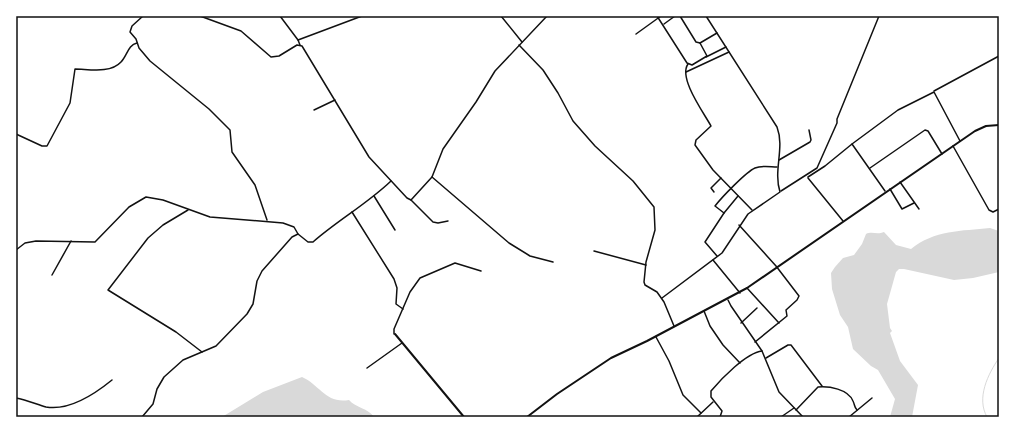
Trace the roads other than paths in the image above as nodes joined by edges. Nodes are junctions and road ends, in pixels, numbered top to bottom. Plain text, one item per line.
1 (143, 16) edge
2 (200, 16) edge
3 (280, 16) edge
4 (362, 16) edge
5 (502, 16) edge
6 (542, 16) edge
7 (547, 16) edge
8 (657, 16) edge
9 (661, 16) edge
10 (675, 16) edge
11 (680, 16) edge
12 (706, 16) edge
13 (880, 16) edge
14 (545, 18) junction
15 (658, 18) junction
16 (663, 25) junction
17 (717, 32) junction
18 (636, 34) dead end
19 (298, 40) junction
20 (522, 42) junction
21 (137, 43) junction
22 (700, 43) junction
23 (300, 45) junction
24 (519, 45) junction
25 (726, 47) junction
26 (729, 52) junction
27 (706, 56) junction
28 (999, 56) edge
29 (688, 64) junction
30 (686, 72) junction
31 (932, 92) junction
32 (335, 100) junction
33 (314, 110) dead end
34 (999, 125) edge
35 (809, 130) dead end
36 (16, 134) edge
37 (960, 141) junction
38 (852, 144) junction
39 (953, 146) junction
40 (942, 154) junction
41 (779, 160) junction
42 (777, 168) junction
43 (870, 168) junction
44 (807, 176) junction
45 (432, 177) junction
46 (721, 178) junction
47 (391, 181) junction
48 (900, 182) junction
49 (890, 188) junction
50 (732, 189) junction
51 (714, 192) dead end
52 (780, 192) junction
53 (885, 192) junction
54 (738, 195) junction
55 (374, 196) junction
56 (411, 200) junction
57 (914, 203) junction
58 (919, 209) dead end
59 (999, 209) edge
60 (188, 210) junction
61 (752, 210) junction
62 (352, 212) junction
63 (724, 213) junction
64 (268, 221) junction
65 (448, 221) dead end
66 (843, 221) junction
67 (739, 226) junction
68 (394, 230) dead end
69 (298, 234) junction
70 (71, 241) junction
71 (16, 250) edge
72 (594, 251) dead end
73 (717, 256) junction
74 (713, 260) junction
75 (553, 262) dead end
76 (646, 265) junction
77 (777, 268) junction
78 (481, 271) dead end
79 (52, 275) dead end
80 (747, 288) junction
81 (740, 293) junction
82 (662, 298) junction
83 (728, 300) junction
84 (757, 308) dead end
85 (402, 309) junction
86 (704, 311) junction
87 (741, 323) junction
88 (779, 323) junction
89 (674, 326) junction
90 (395, 334) joint
91 (656, 337) junction
92 (755, 342) junction
93 (402, 343) junction
94 (762, 351) junction
95 (202, 352) junction
96 (766, 359) junction
97 (740, 363) junction
98 (367, 368) dead end
99 (112, 380) dead end
100 (822, 386) junction
101 (16, 398) edge
102 (872, 398) dead end
103 (714, 401) junction
104 (795, 409) junction
105 (857, 410) junction
106 (701, 413) junction
107 (142, 417) edge
108 (464, 417) edge
109 (527, 417) edge
110 (697, 417) edge
111 (720, 417) edge
112 (780, 417) edge
113 (803, 417) edge
114 (849, 417) edge

1 - 21 street
2 - 23 street
3 - 19 street
4 - 19 street
5 - 20 street
6 - 14 street
7 - 14 street
8 - 15 street
9 - 15 street
10 - 16 street
11 - 22 street
12 - 17 street
13 - 44 street
14 - 20 street
15 - 16 street
15 - 18 street
16 - 29 street
17 - 22 street
17 - 25 street
19 - 23 street
20 - 24 street
21 - 36 street
21 - 64 street
22 - 27 street
23 - 32 street
24 - 45 street
24 - 76 street
25 - 26 street
25 - 27 street
26 - 30 street
26 - 41 street
27 - 29 street
28 - 31 street
29 - 30 street
30 - 46 street
31 - 37 street
31 - 38 street
32 - 33 street
32 - 47 street
34 - 37 street
35 - 41 street
37 - 39 street
38 - 43 street
38 - 44 street
39 - 40 street
39 - 59 street
40 - 43 street
40 - 48 street
41 - 42 street
42 - 50 street
42 - 52 street
43 - 53 street
44 - 52 street
44 - 66 street
45 - 56 street
45 - 75 street
46 - 50 street
46 - 51 street
47 - 55 street
47 - 56 street
48 - 49 street
48 - 57 street
49 - 53 street
49 - 57 street
50 - 54 street
50 - 63 street
52 - 61 street
53 - 66 street
54 - 61 street
54 - 63 street
55 - 62 street
55 - 68 street
56 - 65 street
57 - 58 street
60 - 64 street
60 - 70 street
60 - 95 street
61 - 67 street
62 - 69 street
62 - 85 street
63 - 73 street
64 - 69 street
66 - 77 street
67 - 73 street
67 - 77 street
69 - 95 street
70 - 71 street
70 - 79 street
72 - 76 street
73 - 74 street
74 - 81 street
74 - 82 street
76 - 82 street
77 - 80 street
77 - 88 street
78 - 85 street
80 - 81 street
80 - 88 street
81 - 83 street
82 - 89 street
83 - 86 street
83 - 87 street
84 - 87 street
85 - 90 street
86 - 89 street
86 - 97 street
87 - 92 street
88 - 92 street
89 - 91 street
90 - 93 street
91 - 106 street
91 - 109 street
92 - 94 street
93 - 98 street
93 - 108 street
94 - 96 street
94 - 97 street
95 - 107 street
96 - 100 street
96 - 104 street
97 - 103 street
99 - 101 street
100 - 104 street
100 - 105 street
102 - 105 street
103 - 106 street
103 - 111 street
104 - 112 street
104 - 113 street
105 - 114 street
106 - 110 street

